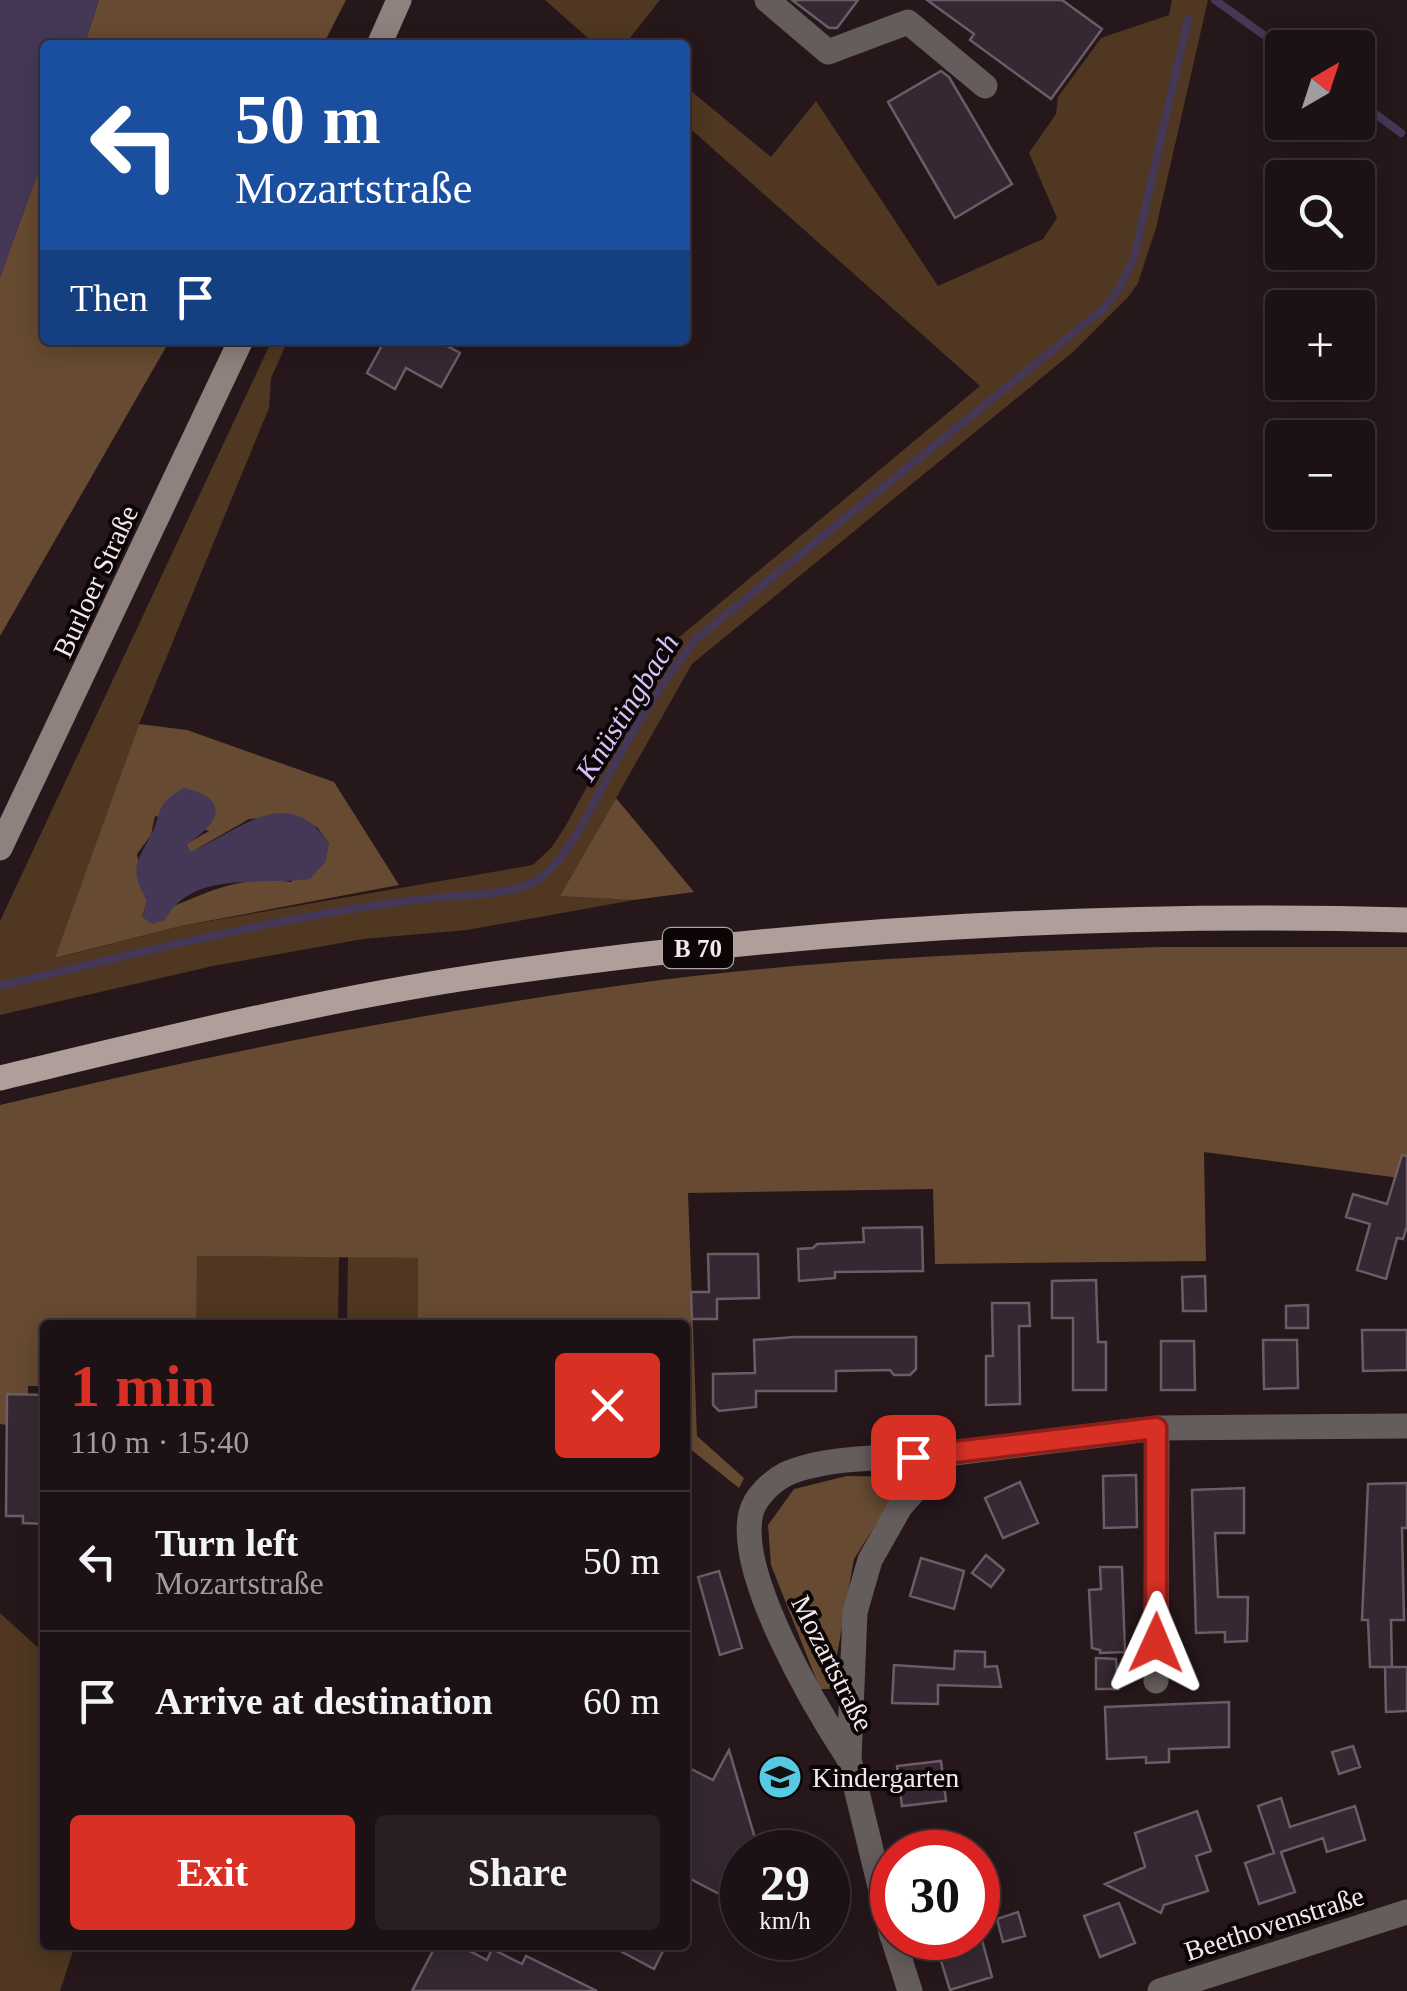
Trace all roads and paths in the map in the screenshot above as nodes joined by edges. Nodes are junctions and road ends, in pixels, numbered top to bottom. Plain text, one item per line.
1 (399, 0) edge
2 (766, 0) edge
3 (381, 40) edge
4 (985, 86) dead end
5 (239, 345) edge
6 (0, 848) edge
7 (1407, 920) edge
8 (0, 1078) edge
9 (1407, 1426) edge
10 (1156, 1428) junction
11 (946, 1454) junction
12 (1156, 1682) dead end
13 (848, 1758) junction
14 (870, 1846) edge
15 (1407, 1912) edge
16 (900, 1960) edge
17 (910, 1991) edge
18 (1160, 1991) edge

1 - 3 main road
2 - 4 street
5 - 6 main road, Burloer Straße
7 - 8 main road, B 70
9 - 10 street, Mozartstraße
10 - 11 street, Mozartstraße
10 - 12 street
11 - 13 street, Mozartstraße
11 - 13 street, Mozartstraße
13 - 14 street, Mozartstraße
15 - 18 street, Beethovenstraße
16 - 17 street, Mozartstraße

